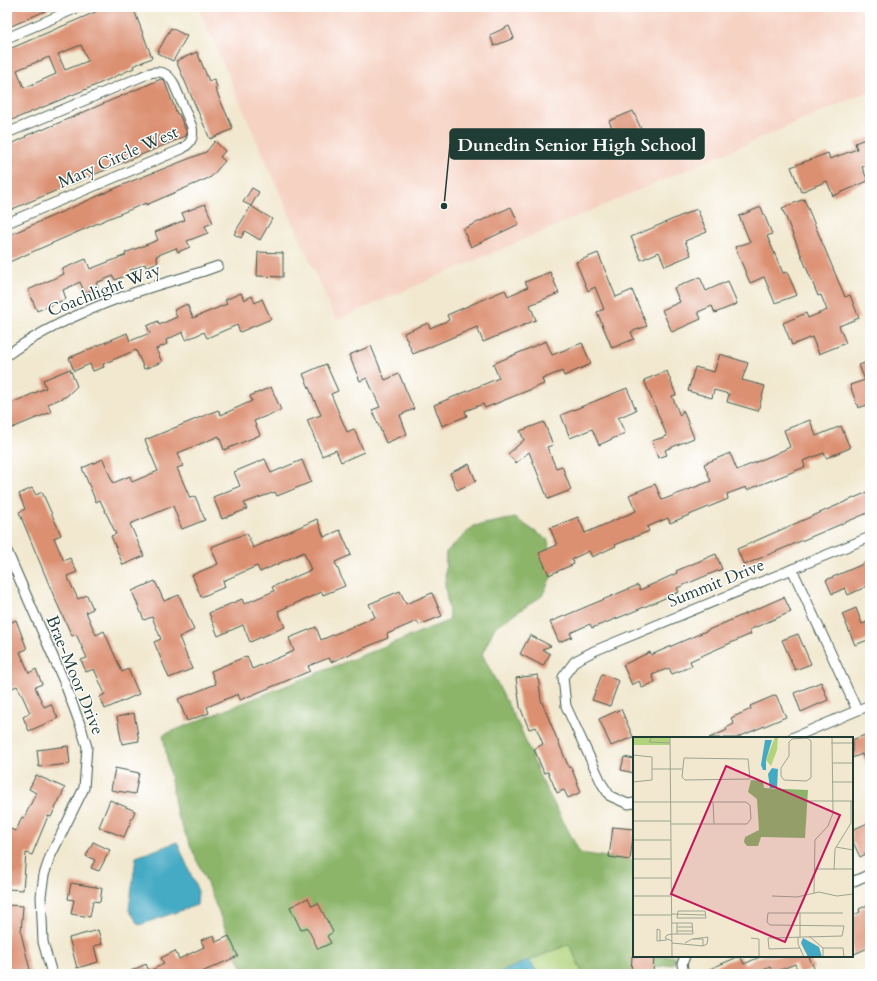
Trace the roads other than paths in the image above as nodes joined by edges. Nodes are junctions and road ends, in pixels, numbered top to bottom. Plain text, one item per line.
1 (79, 7) edge
2 (7, 38) edge
3 (7, 134) edge
4 (7, 223) edge
5 (218, 266) dead end
6 (7, 354) edge
7 (870, 537) edge
8 (8, 556) edge
9 (792, 569) junction
10 (870, 705) edge
11 (858, 710) junction
12 (794, 737) edge
13 (633, 803) edge
14 (870, 874) edge
15 (853, 882) edge
16 (685, 957) edge
17 (52, 974) edge
18 (684, 974) edge

1 - 2 street
3 - 4 street, Mary Circle West
5 - 6 street, Coachlight Way
7 - 9 street, Summit Drive
8 - 17 street, Brae-Moor Drive
9 - 11 street
9 - 13 street, Summit Drive
10 - 11 street
11 - 12 street
14 - 15 street
16 - 18 street

